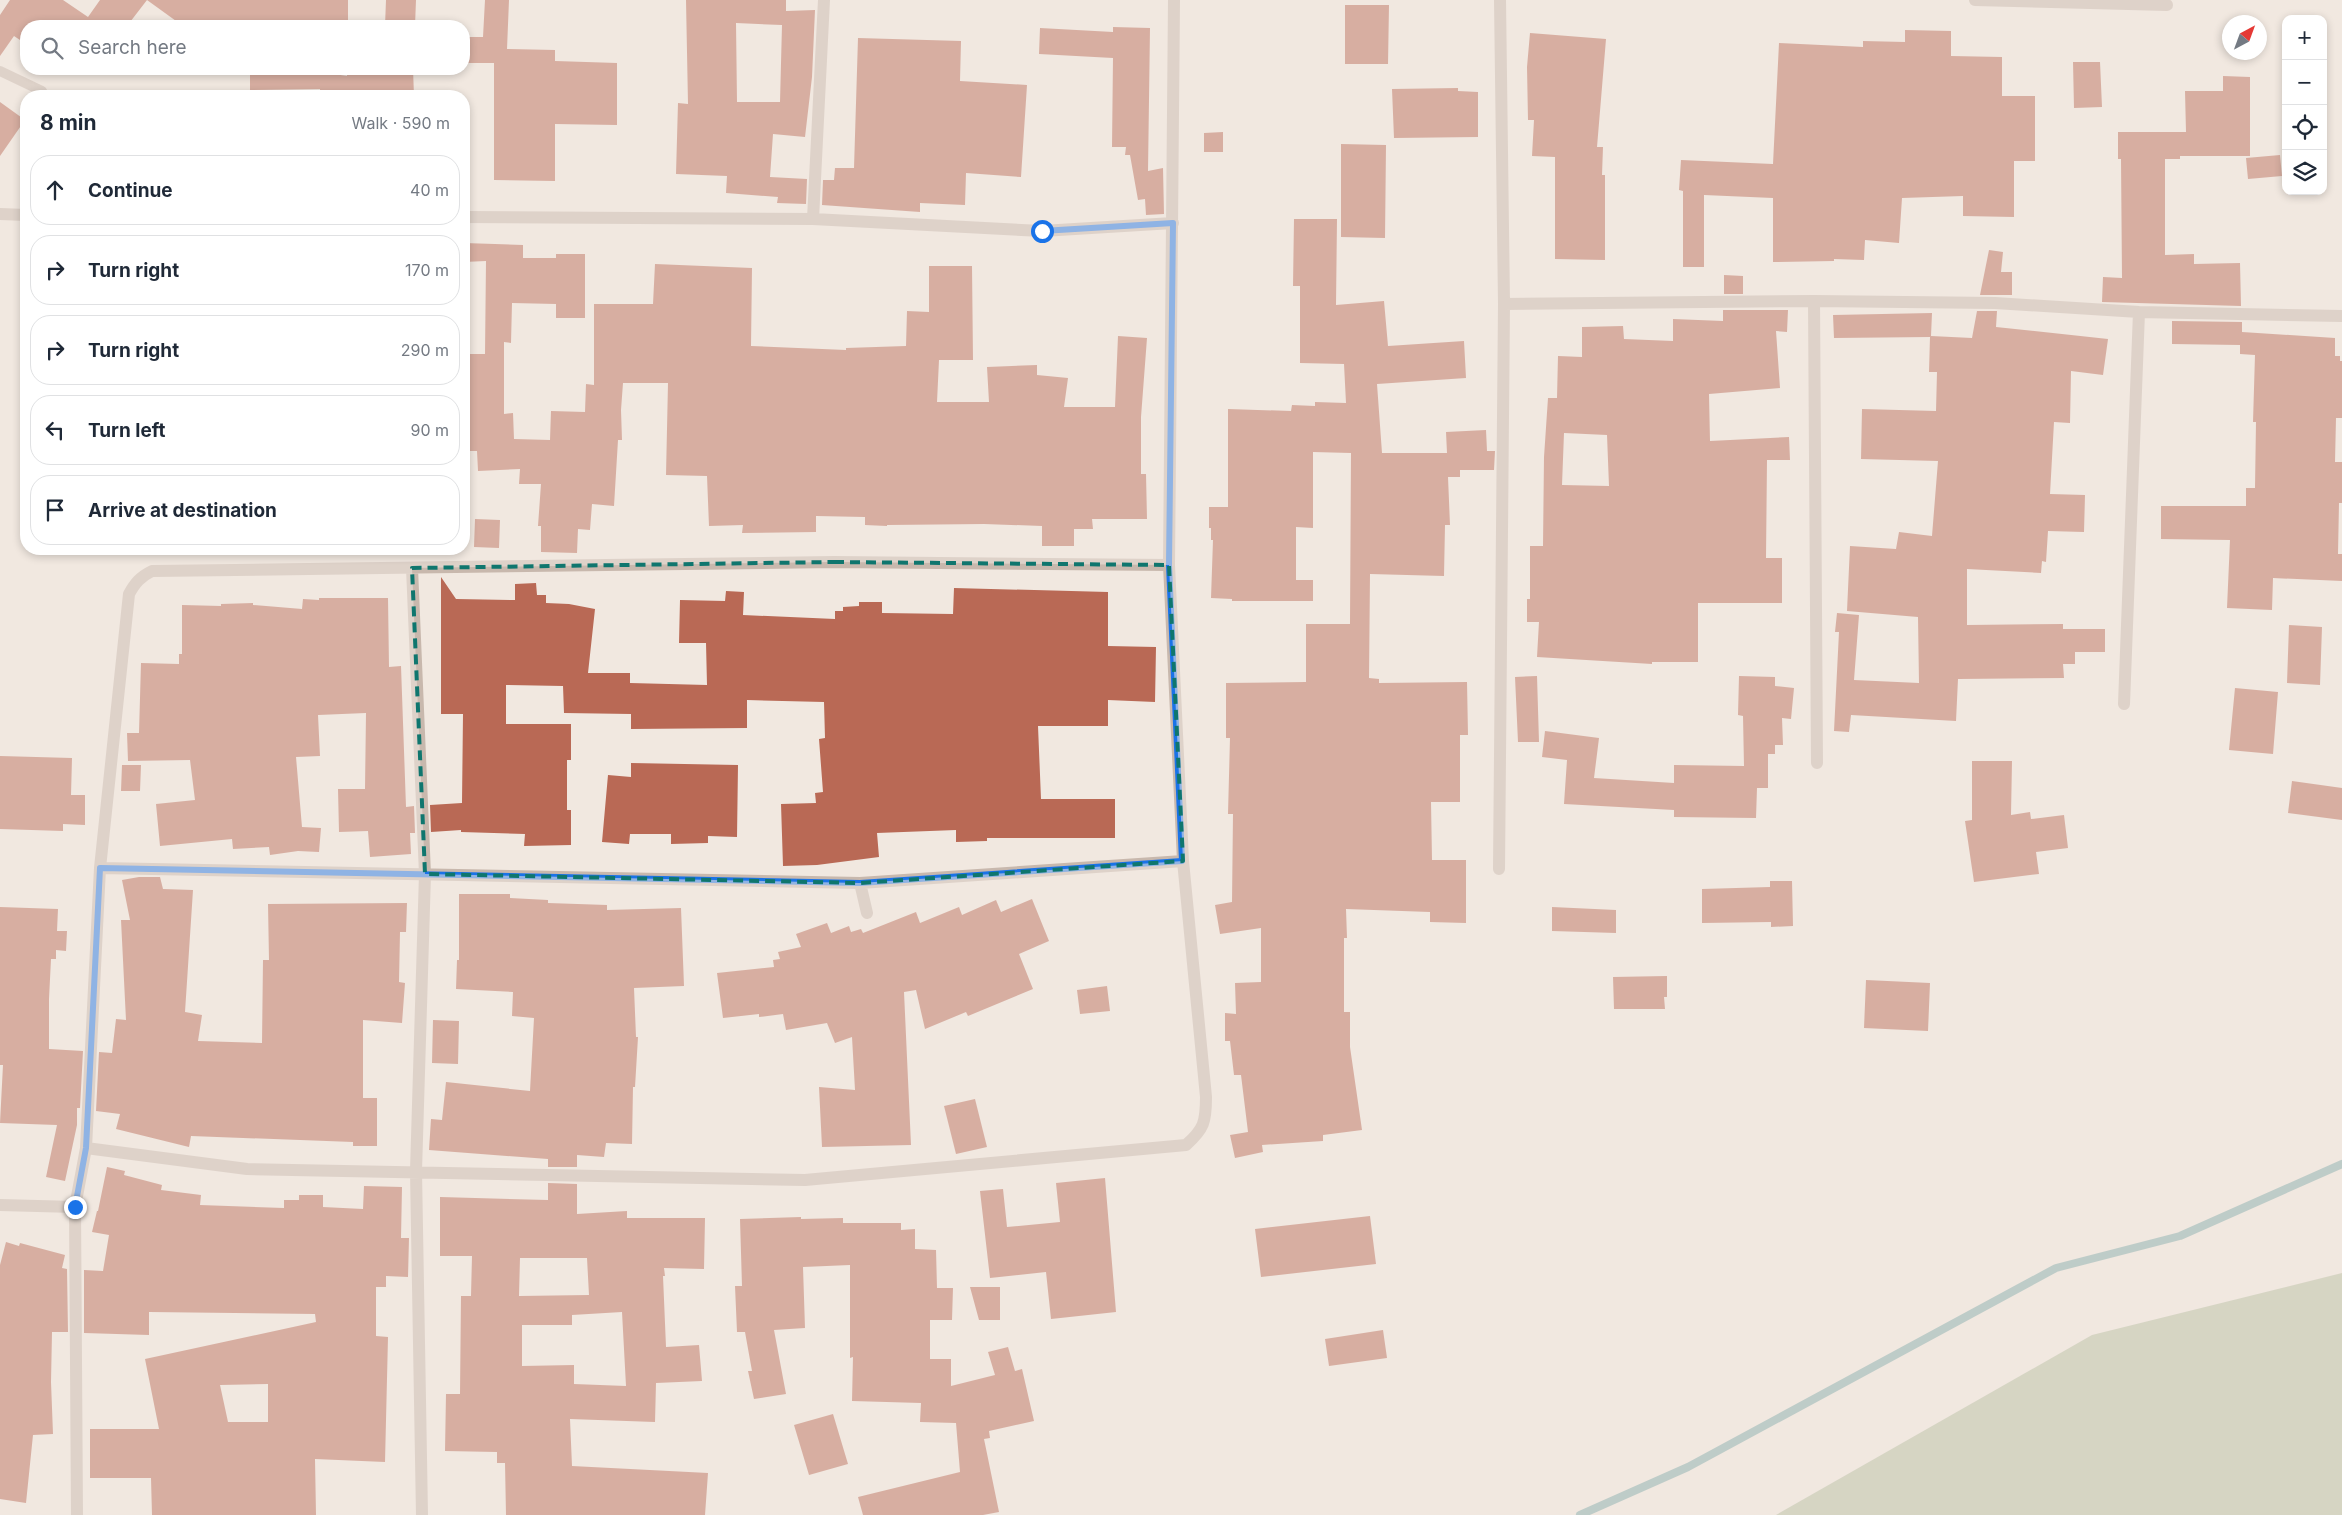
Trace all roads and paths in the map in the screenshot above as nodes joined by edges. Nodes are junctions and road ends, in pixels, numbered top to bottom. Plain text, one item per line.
1 (824, 0) edge
2 (1174, 0) edge
3 (1500, 0) edge
4 (1975, 0) edge
5 (2010, 0) edge
6 (2167, 5) dead end
7 (0, 71) edge
8 (40, 90) edge
9 (0, 214) edge
10 (20, 215) edge
11 (470, 217) edge
12 (813, 219) junction
13 (1173, 223) junction
14 (1814, 301) junction
15 (1504, 304) junction
16 (2139, 312) junction
17 (2342, 316) edge
18 (1169, 565) junction
19 (412, 568) junction
20 (2124, 704) dead end
21 (1817, 763) dead end
22 (1182, 861) junction
23 (100, 868) junction
24 (1499, 869) dead end
25 (425, 874) junction
26 (860, 883) junction
27 (867, 913) dead end
28 (86, 1148) junction
29 (416, 1171) junction
30 (0, 1205) edge
31 (75, 1207) junction
32 (77, 1515) edge
33 (422, 1515) edge

1 - 12 street
2 - 13 street
3 - 15 street
4 - 5 street
5 - 6 street
7 - 8 lane
9 - 10 street
11 - 12 street
12 - 13 street
13 - 18 street
14 - 15 street
14 - 16 street
14 - 21 street
15 - 24 street
16 - 17 street
16 - 20 street
18 - 19 street
18 - 22 street
19 - 23 street
19 - 25 street
22 - 26 street
22 - 29 street
23 - 25 street
23 - 28 street
25 - 26 street
25 - 29 street
26 - 27 street
28 - 29 street
28 - 31 street
29 - 33 street
30 - 31 street
31 - 32 street

